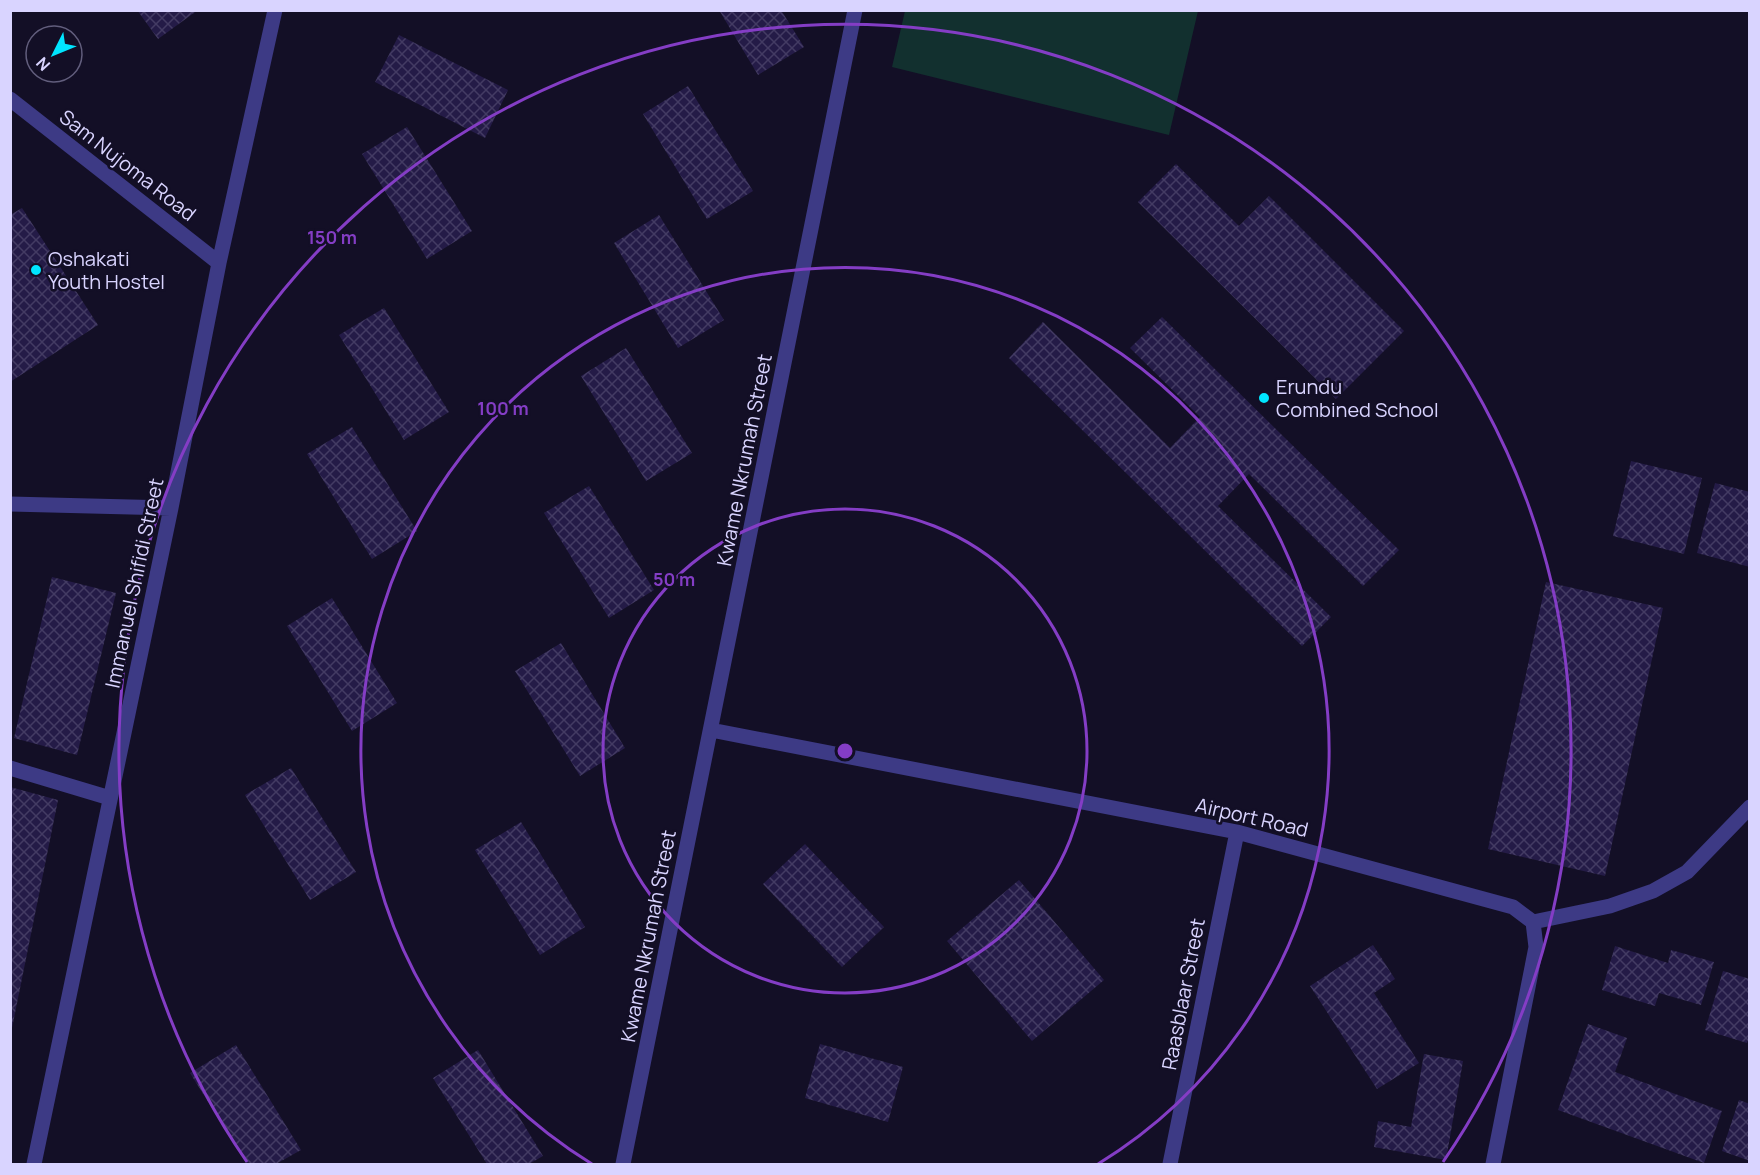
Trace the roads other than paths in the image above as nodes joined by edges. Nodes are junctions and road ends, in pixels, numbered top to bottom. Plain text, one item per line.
1 (274, 10) edge
2 (855, 10) edge
3 (10, 99) edge
4 (219, 263) junction
5 (10, 504) edge
6 (171, 508) junction
7 (711, 730) junction
8 (10, 768) edge
9 (110, 798) junction
10 (1749, 807) edge
11 (1237, 832) junction
12 (1533, 922) junction
13 (34, 1164) edge
14 (623, 1164) edge
15 (1170, 1164) edge
16 (1493, 1164) edge

1 - 4 street, Immanuel Shifidi Street
2 - 7 street, Kwame Nkrumah Street
3 - 4 street, Sam Nujoma Road
4 - 6 street, Immanuel Shifidi Street
5 - 6 street
6 - 9 street, Immanuel Shifidi Street
7 - 11 street, Airport Road
7 - 14 street, Kwame Nkrumah Street
8 - 9 street
9 - 13 street, Immanuel Shifidi Street
10 - 12 street
11 - 12 street, Airport Road
11 - 15 street, Raasblaar Street
12 - 16 street

